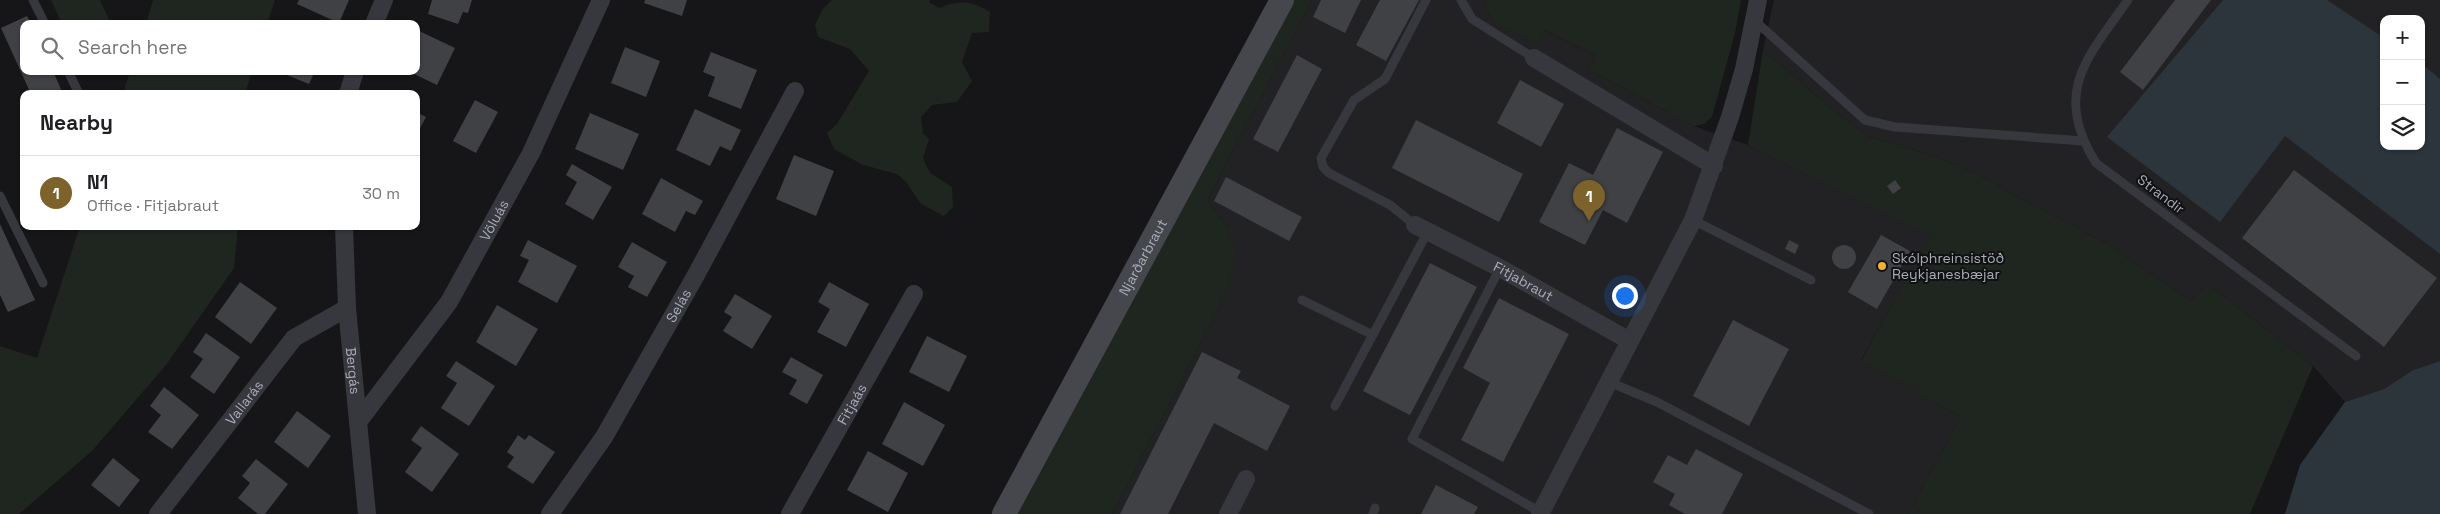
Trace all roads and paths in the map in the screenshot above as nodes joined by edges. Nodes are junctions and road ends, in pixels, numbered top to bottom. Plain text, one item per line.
1 (33, 0) edge
2 (384, 0) edge
3 (601, 0) edge
4 (1282, 0) edge
5 (1426, 0) edge
6 (1461, 0) edge
7 (1758, 0) edge
8 (2128, 0) edge
9 (43, 20) edge
10 (376, 20) edge
11 (1754, 20) junction
12 (1534, 58) joint
13 (70, 75) edge
14 (354, 75) edge
15 (77, 90) edge
16 (349, 90) edge
17 (795, 91) dead end
18 (2082, 141) junction
19 (1714, 166) junction
20 (0, 196) edge
21 (1693, 220) junction
22 (1421, 228) junction
23 (344, 230) edge
24 (1500, 268) junction
25 (1811, 280) dead end
26 (43, 282) dead end
27 (914, 294) dead end
28 (1302, 300) dead end
29 (347, 308) junction
30 (1373, 335) junction
31 (1630, 340) junction
32 (2356, 356) dead end
33 (1609, 382) junction
34 (1335, 406) dead end
35 (358, 422) junction
36 (1246, 479) dead end
37 (1541, 513) edge
38 (158, 514) edge
39 (367, 514) edge
40 (550, 514) edge
41 (790, 514) edge
42 (1004, 514) edge
43 (1228, 514) edge
44 (1869, 514) edge

1 - 9 lane
2 - 10 street
3 - 35 street, Völuás
4 - 42 main road, Njarðarbraut
5 - 22 lane
6 - 12 lane
7 - 11 street
8 - 18 lane, Strandir
11 - 18 lane
11 - 19 street
12 - 19 street
13 - 15 lane
14 - 16 street
17 - 40 street, Selás
18 - 32 lane, Strandir
19 - 21 street
20 - 26 lane
21 - 25 lane
21 - 31 street
22 - 24 street, Fitjabraut
22 - 30 lane
23 - 29 street, Bergás
24 - 31 street, Fitjabraut
24 - 37 lane
27 - 41 street, Fitjaás
28 - 30 lane
29 - 35 street, Bergás
29 - 38 street, Vallarás
30 - 34 lane
31 - 33 street
33 - 37 street
33 - 44 lane
35 - 39 street, Bergás
36 - 43 street

